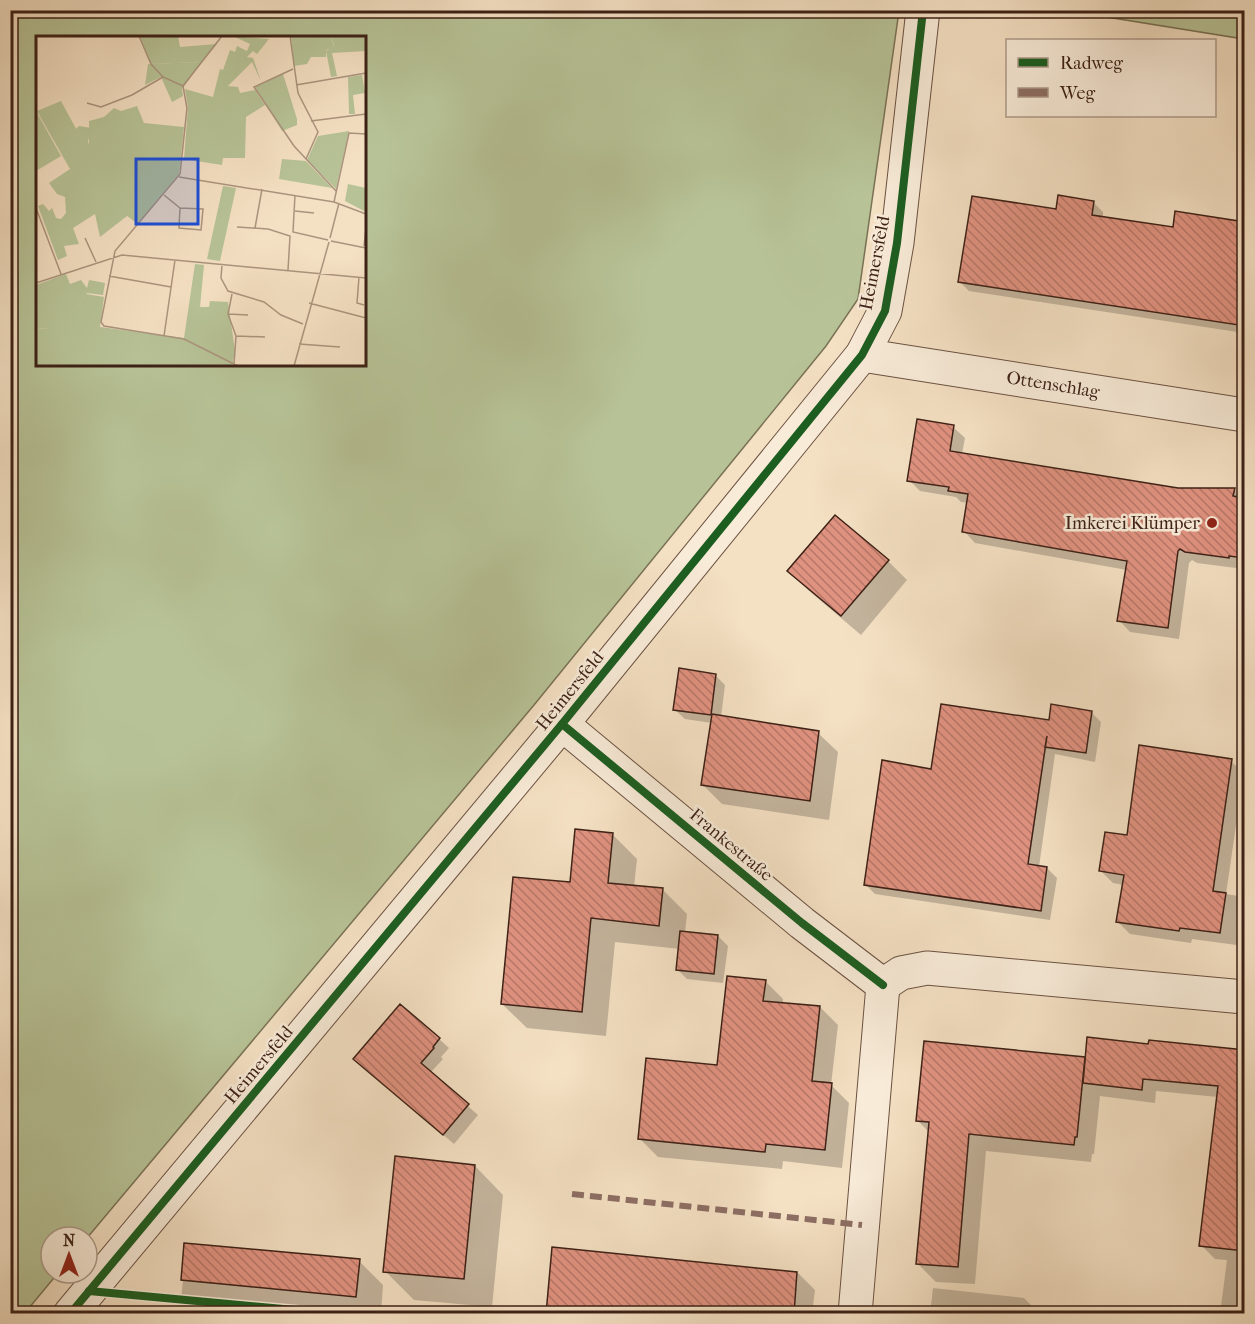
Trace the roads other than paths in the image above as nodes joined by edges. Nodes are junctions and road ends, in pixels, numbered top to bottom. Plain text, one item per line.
1 (924, 10) edge
2 (862, 355) junction
3 (1245, 415) edge
4 (562, 724) junction
5 (882, 986) junction
6 (1245, 997) edge
7 (70, 1314) edge
8 (855, 1314) edge

1 - 2 street, Heimersfeld
2 - 3 street, Ottenschlag
2 - 4 street, Heimersfeld
4 - 5 street, Frankestraße
4 - 7 street, Heimersfeld
5 - 6 street
5 - 8 street

